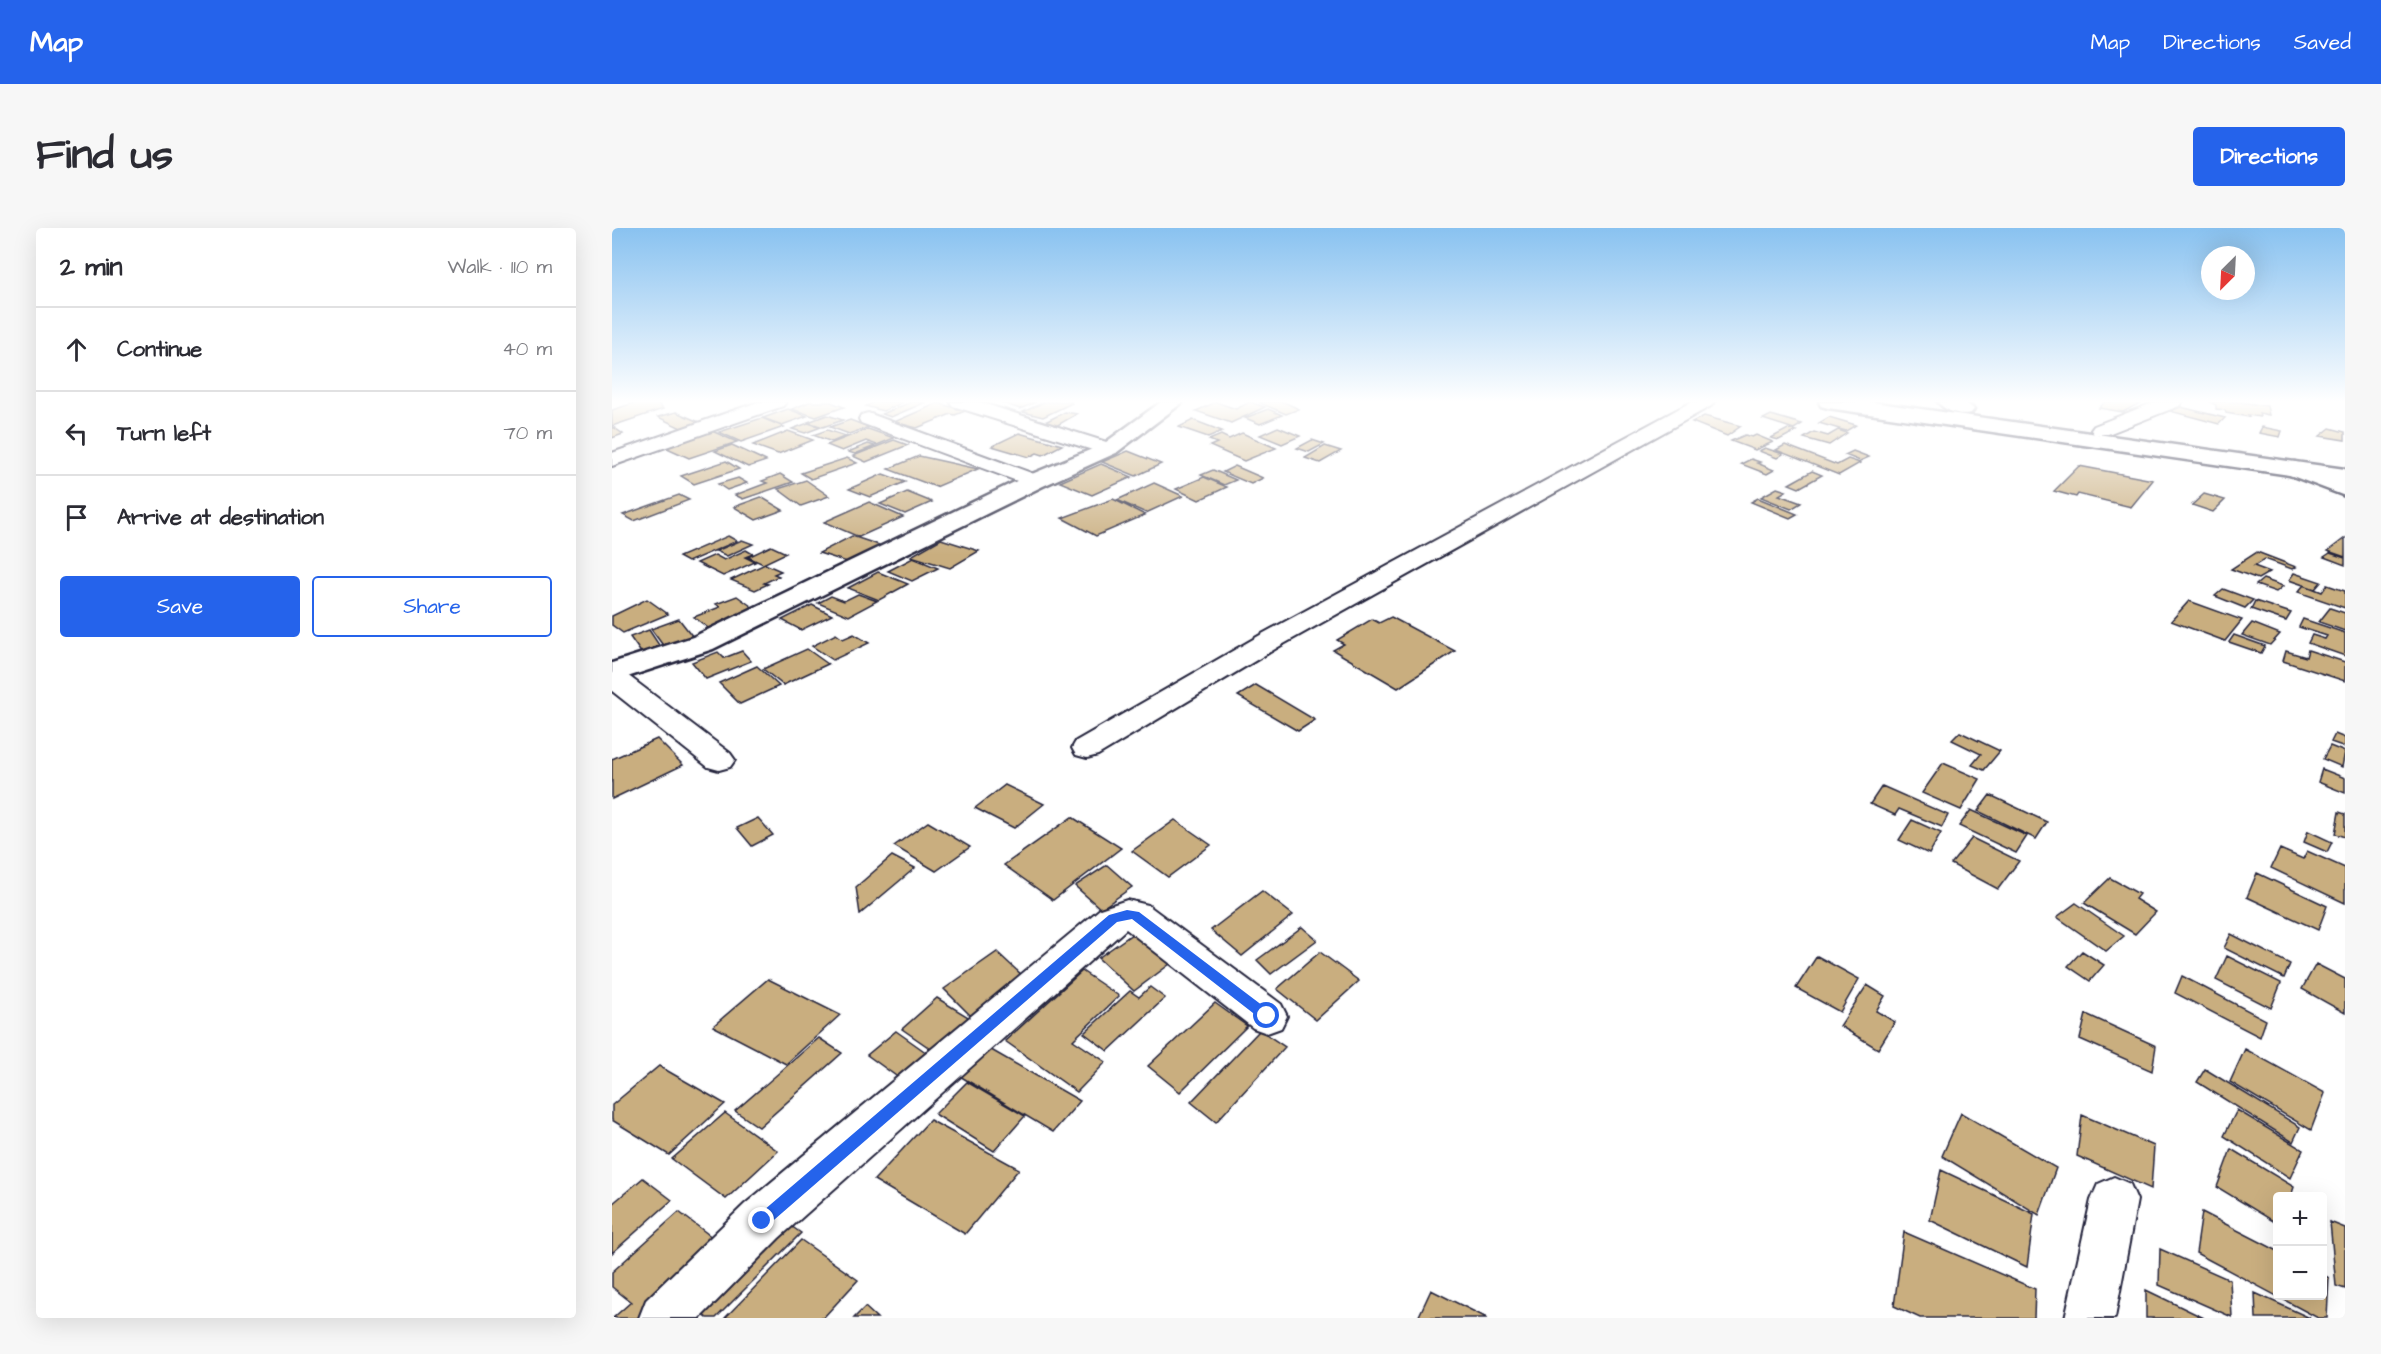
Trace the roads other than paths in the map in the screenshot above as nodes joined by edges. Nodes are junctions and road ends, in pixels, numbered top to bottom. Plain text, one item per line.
1 (632, 453) edge
2 (960, 453) edge
3 (1100, 453) edge
4 (1612, 453) edge
5 (2177, 453) edge
6 (2265, 453) edge
7 (612, 460) edge
8 (2345, 464) edge
9 (2295, 470) junction
10 (2345, 477) edge
11 (1035, 481) junction
12 (2345, 489) edge
13 (612, 675) edge
14 (1087, 748) dead end
15 (719, 760) dead end
16 (1267, 1016) dead end
17 (2114, 1200) dead end
18 (664, 1318) edge
19 (2090, 1318) edge

1 - 7 street
2 - 11 street
3 - 11 main road
4 - 14 street
5 - 9 main road
6 - 8 main road
9 - 10 main road
9 - 12 main road
11 - 13 main road
13 - 15 street
16 - 18 street
17 - 19 street

